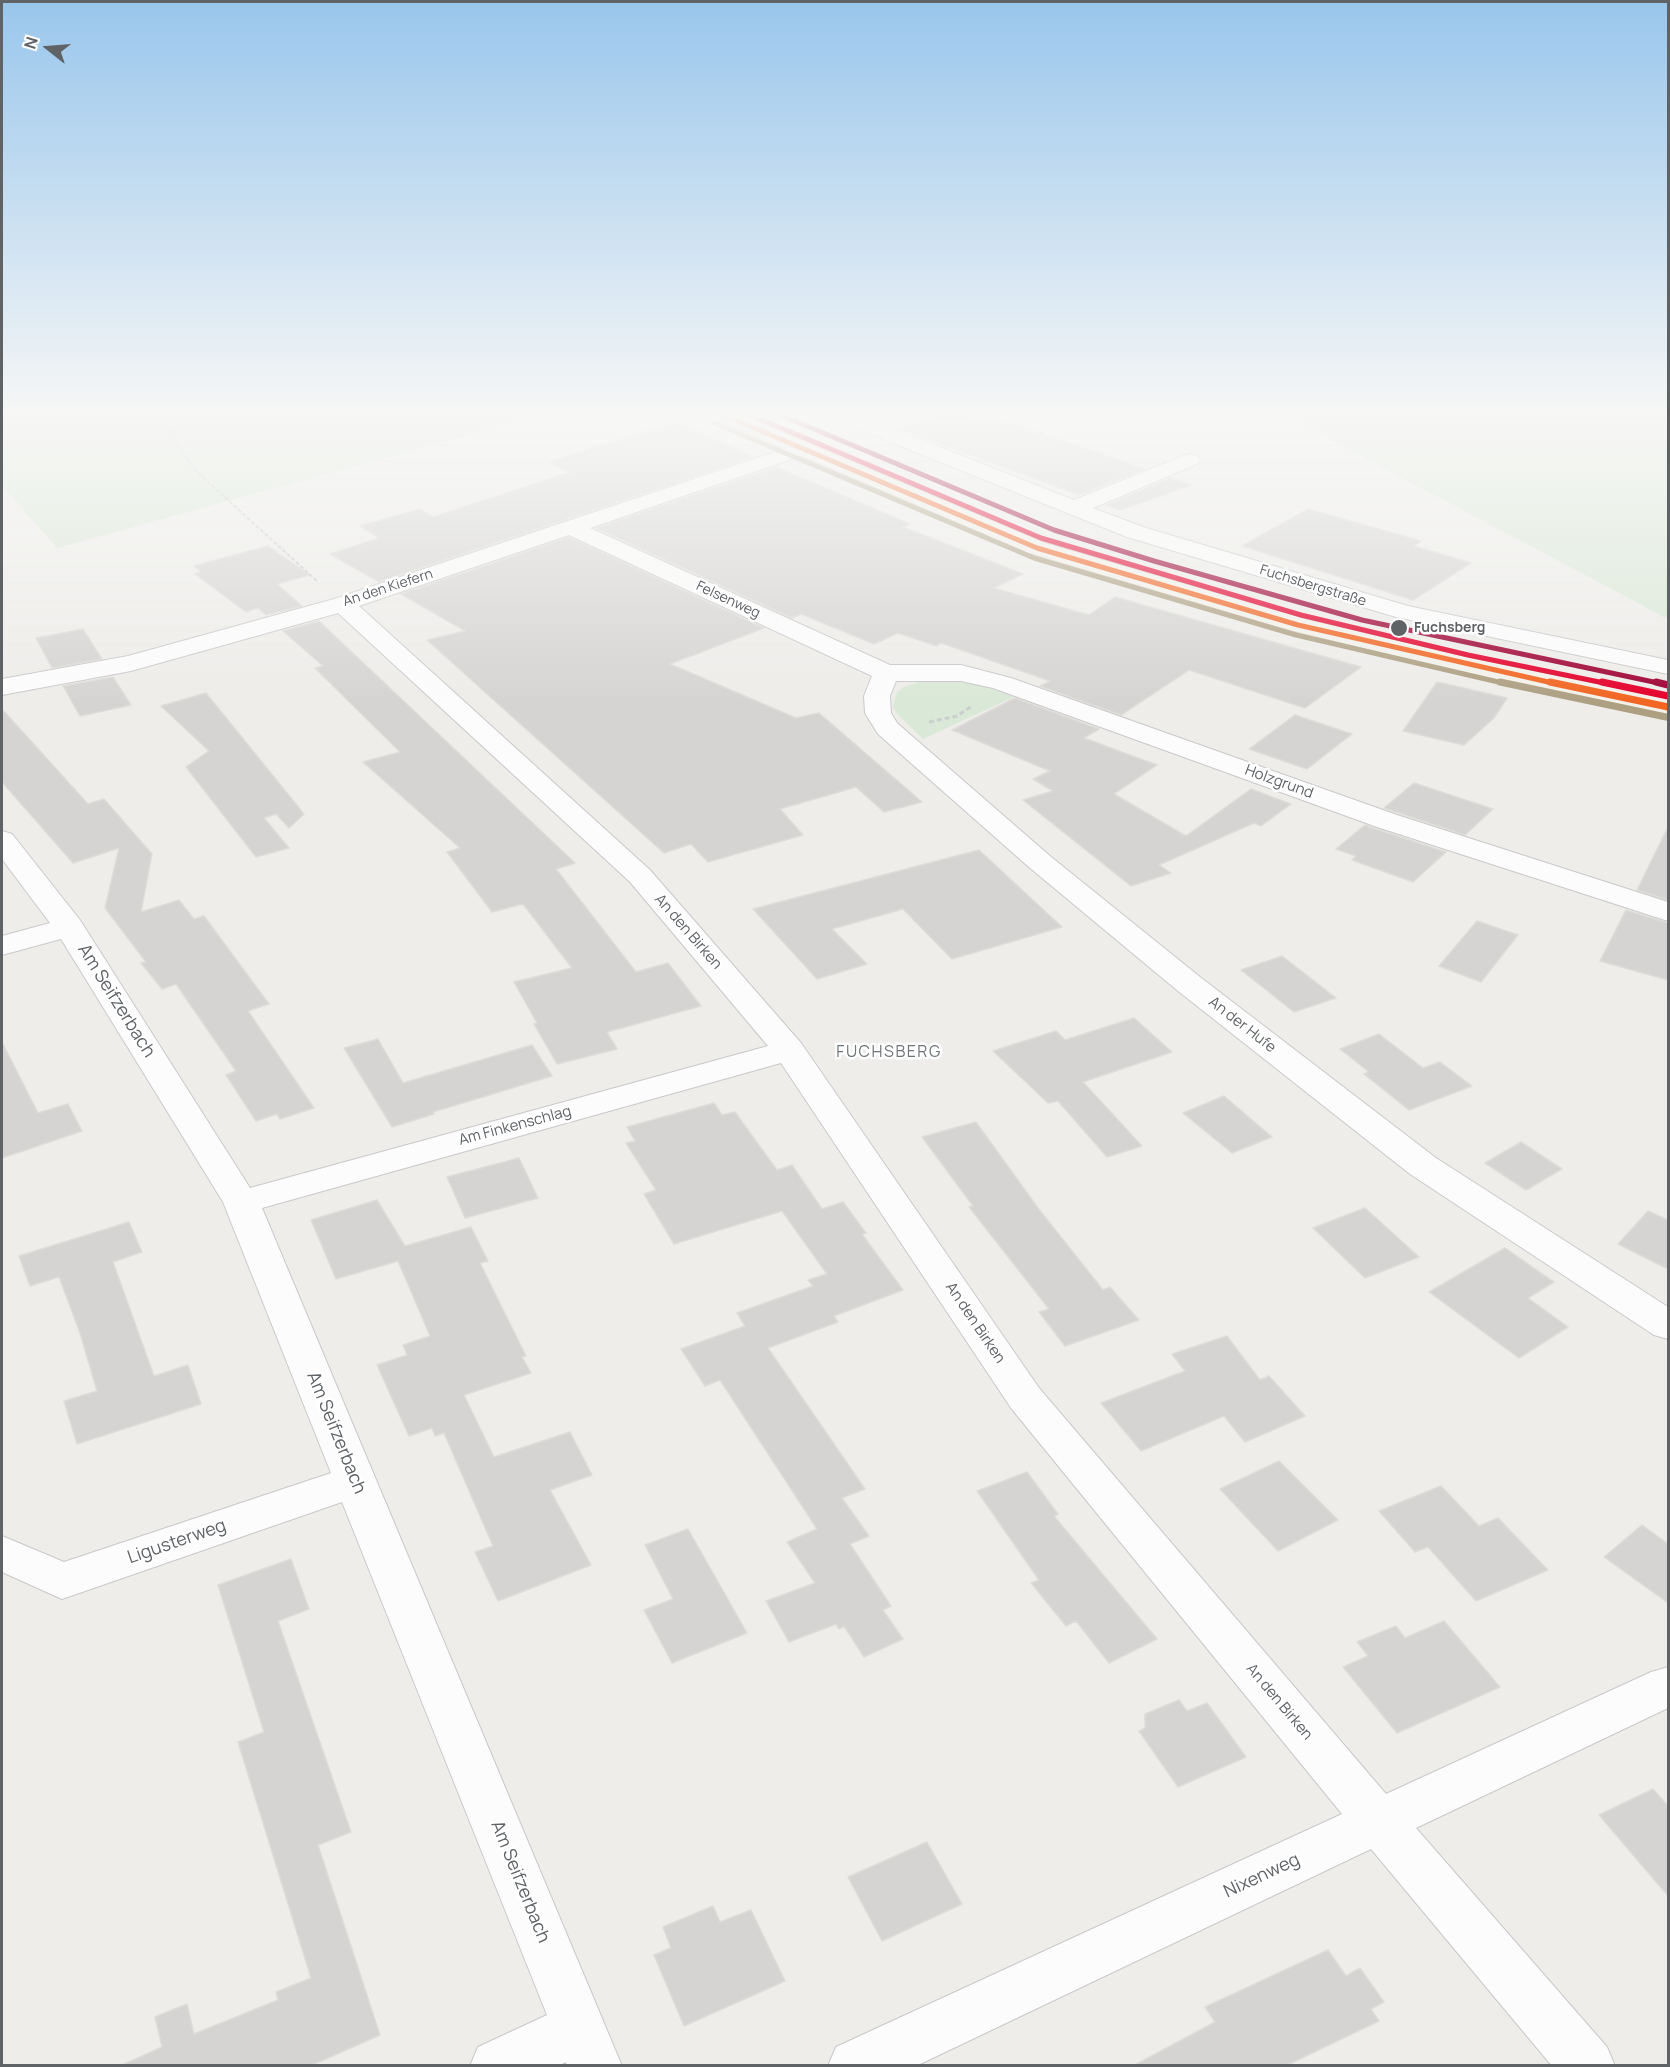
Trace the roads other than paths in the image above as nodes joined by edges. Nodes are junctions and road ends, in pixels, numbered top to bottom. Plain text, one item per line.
1 (622, 509) edge
2 (946, 509) edge
3 (1078, 509) edge
4 (570, 527) junction
5 (342, 604) junction
6 (1668, 668) edge
7 (886, 673) junction
8 (2, 687) edge
9 (1668, 707) edge
10 (2, 840) edge
11 (1668, 912) edge
12 (69, 927) junction
13 (2, 946) edge
14 (789, 1050) junction
15 (241, 1202) junction
16 (1668, 1324) edge
17 (355, 1481) junction
18 (2, 1553) edge
19 (1668, 1686) edge
20 (1379, 1822) junction
21 (588, 2046) edge
22 (497, 2066) edge
23 (855, 2066) edge
24 (1588, 2066) edge

1 - 4 street, An den Kiefern
2 - 9 main road
3 - 6 street, Fuchsbergstraße
4 - 5 street, An den Kiefern
4 - 7 street, Felsenweg
5 - 8 street, An den Kiefern
5 - 14 street, An den Birken
7 - 11 street, Holzgrund
7 - 16 street, An der Hufe
10 - 12 street, Am Seifzerbach
12 - 13 street
12 - 15 street, Am Seifzerbach
14 - 15 street, Am Finkenschlag
14 - 20 street, An den Birken
15 - 17 street, Am Seifzerbach
17 - 18 street, Ligusterweg
17 - 21 street, Am Seifzerbach
19 - 20 street, Nixenweg
20 - 23 street, Nixenweg
20 - 24 street, An den Birken
21 - 22 street

